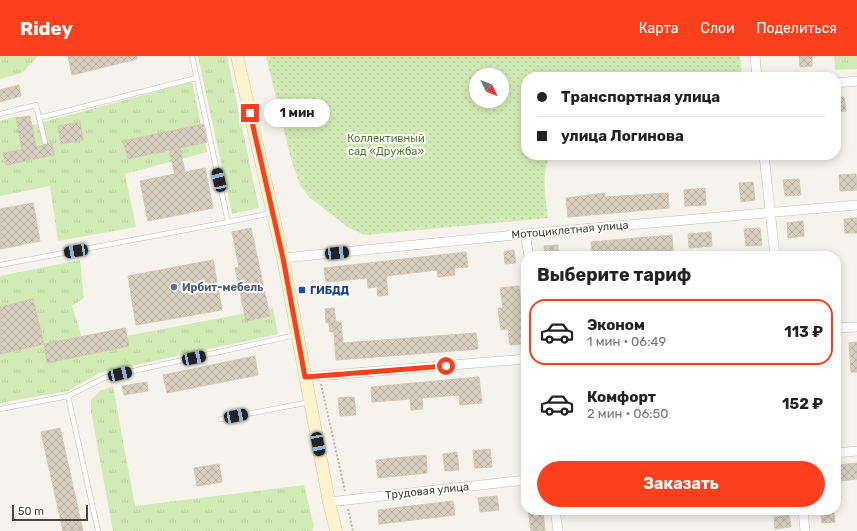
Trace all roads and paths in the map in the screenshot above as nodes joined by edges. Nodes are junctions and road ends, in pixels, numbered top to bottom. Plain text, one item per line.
1 (192, 56) edge
2 (237, 56) edge
3 (755, 56) edge
4 (757, 72) edge
5 (196, 78) junction
6 (857, 81) edge
7 (841, 82) edge
8 (0, 114) edge
9 (39, 118) junction
10 (45, 142) dead end
11 (765, 160) edge
12 (857, 205) edge
13 (770, 212) junction
14 (273, 213) junction
15 (228, 222) junction
16 (526, 234) junction
17 (528, 251) edge
18 (774, 251) edge
19 (283, 258) junction
20 (0, 265) edge
21 (857, 327) edge
22 (841, 328) edge
23 (298, 335) junction
24 (521, 360) edge
25 (319, 376) junction
26 (305, 377) junction
27 (68, 396) junction
28 (310, 402) junction
29 (0, 409) edge
30 (221, 419) dead end
31 (857, 451) edge
32 (841, 453) edge
33 (521, 481) edge
34 (346, 499) junction
35 (329, 502) junction
36 (556, 515) edge
37 (803, 515) edge
38 (98, 531) edge
39 (336, 531) edge
40 (353, 531) edge
41 (558, 531) edge
42 (805, 531) edge

1 - 5 lane
2 - 14 street
3 - 4 street
5 - 9 lane
5 - 15 lane
6 - 7 street
8 - 9 lane
9 - 10 lane
11 - 13 street
12 - 13 street, Мотоциклетная улица
13 - 16 street, Мотоциклетная улица
13 - 18 street
14 - 15 lane
14 - 19 street
15 - 20 lane
16 - 17 street
16 - 19 street, Мотоциклетная улица
19 - 23 street
21 - 22 street
23 - 26 street
23 - 27 lane
24 - 25 street
25 - 26 street
25 - 34 path
26 - 28 street
27 - 29 lane
27 - 38 lane
28 - 30 lane
28 - 35 street
31 - 32 street
33 - 34 street, Трудовая улица
34 - 35 street, Трудовая улица
34 - 40 path
35 - 39 street
36 - 41 street
37 - 42 street

